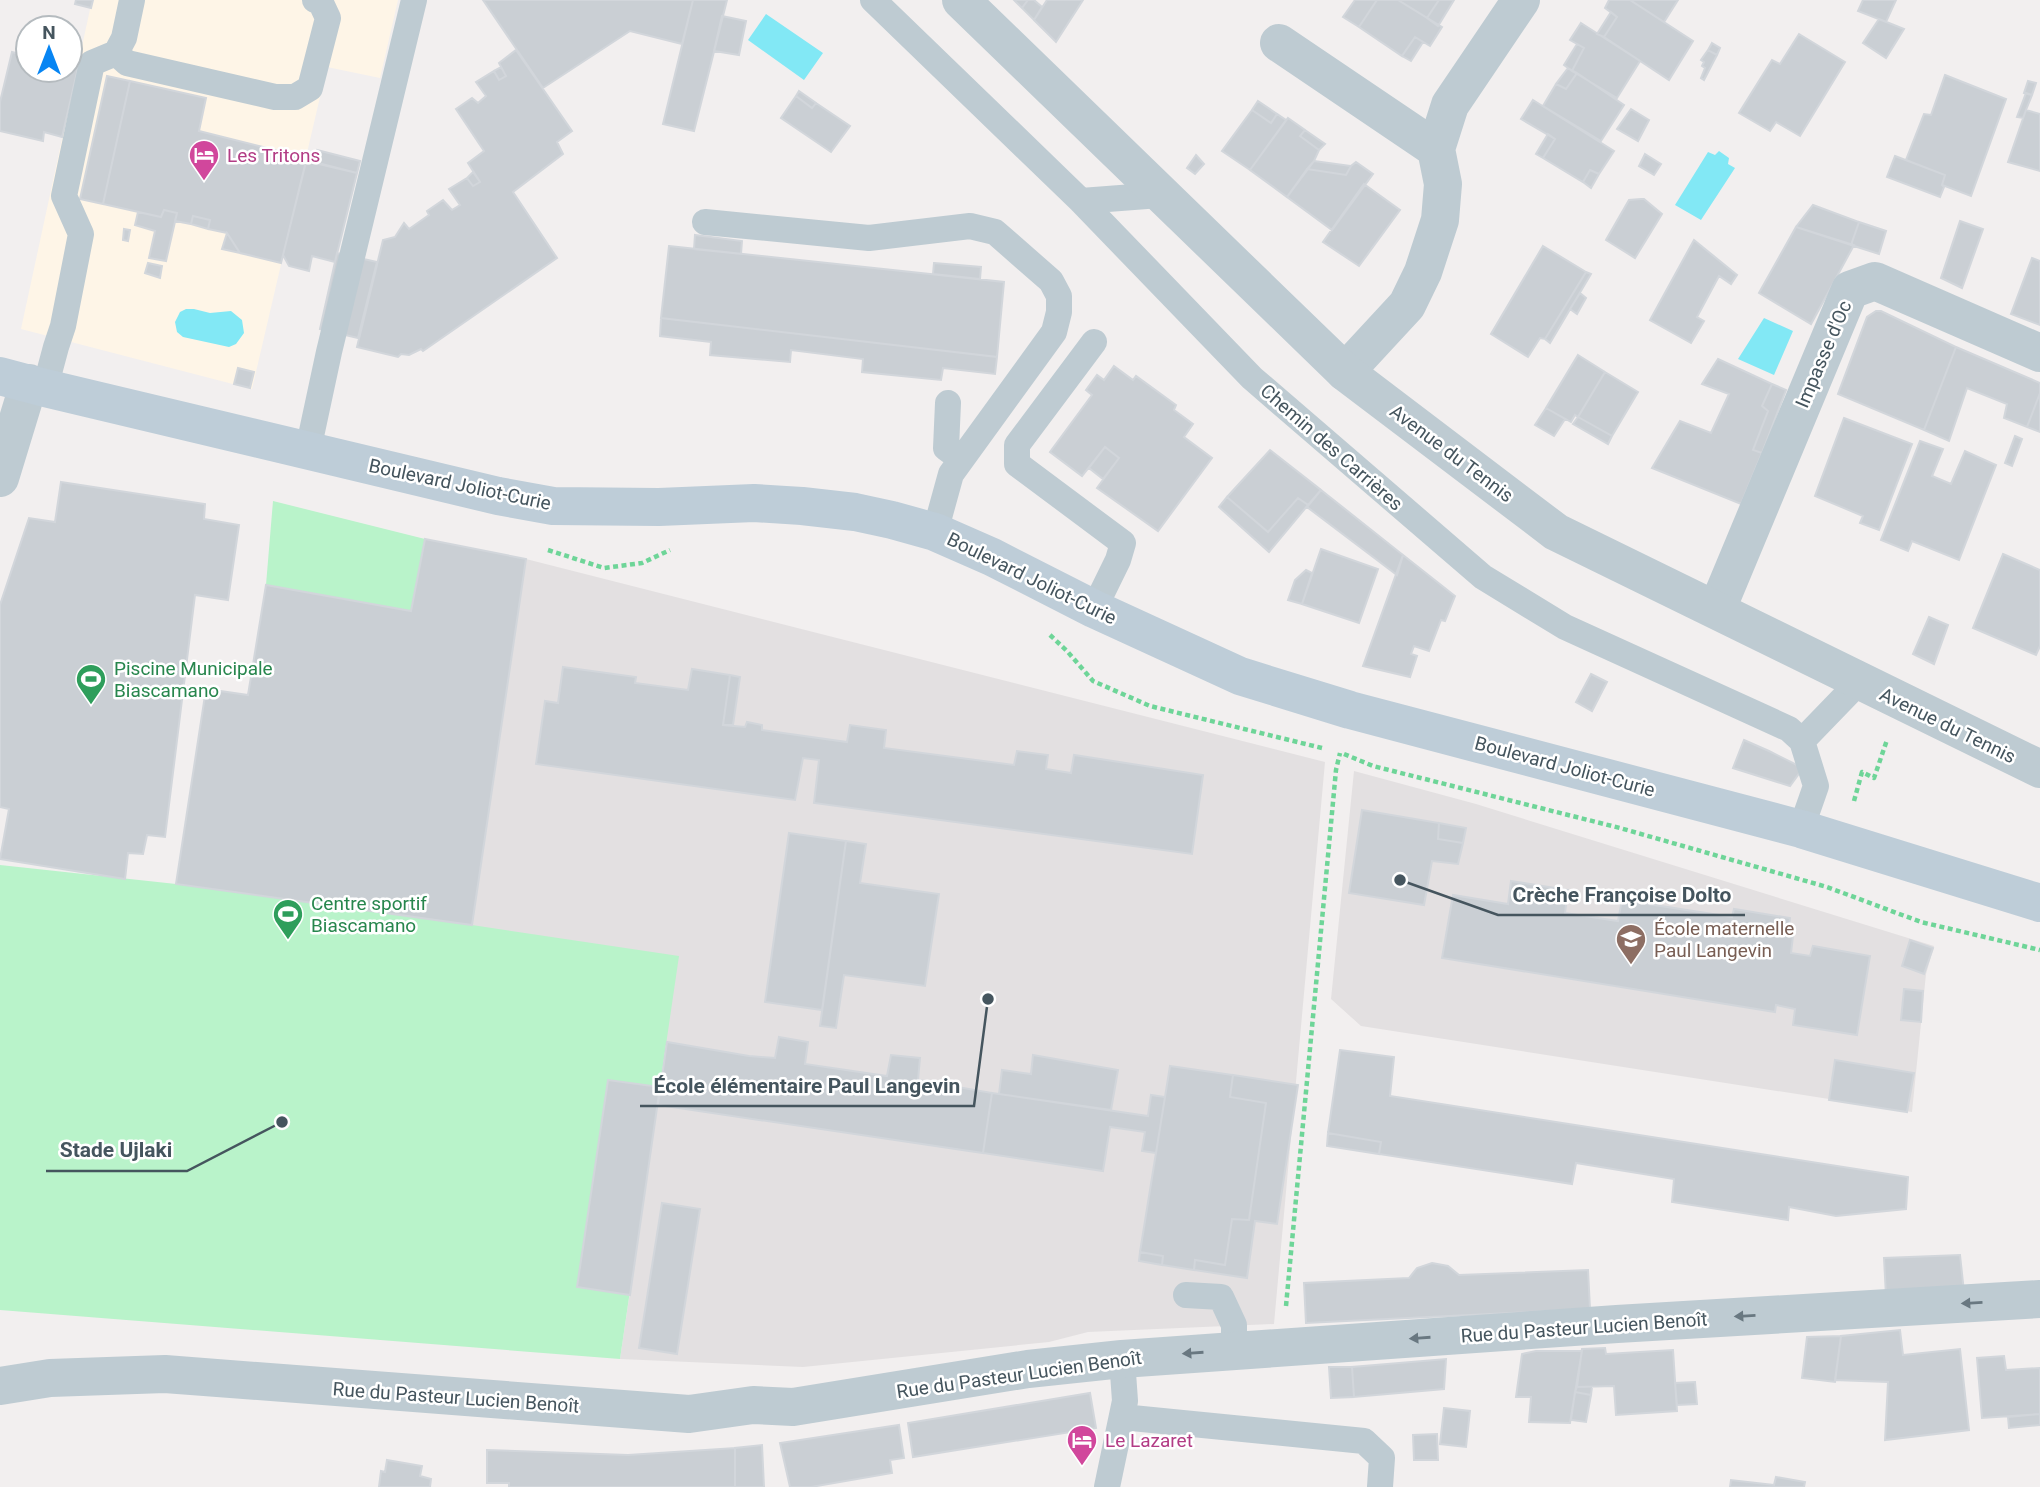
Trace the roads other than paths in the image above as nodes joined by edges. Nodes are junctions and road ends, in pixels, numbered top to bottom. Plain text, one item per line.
1 (132, 0) edge
2 (315, 0) edge
3 (414, 0) edge
4 (873, 0) edge
5 (961, 0) edge
6 (1521, 0) edge
7 (1279, 43) dead end
8 (116, 53) junction
9 (1436, 149) junction
10 (1160, 195) junction
11 (1081, 201) junction
12 (705, 222) dead end
13 (1094, 342) dead end
14 (2040, 353) edge
15 (1345, 372) junction
16 (24, 382) edge
17 (948, 402) dead end
18 (308, 450) junction
19 (961, 459) junction
20 (1, 472) edge
21 (935, 532) junction
22 (1094, 609) junction
23 (1717, 609) junction
24 (1860, 682) junction
25 (1802, 741) junction
26 (2040, 769) edge
27 (1801, 829) junction
28 (2040, 903) edge
29 (1186, 1295) dead end
30 (2040, 1299) edge
31 (1234, 1351) junction
32 (1122, 1359) junction
33 (0, 1386) edge
34 (1122, 1417) junction
35 (1107, 1487) edge
36 (1380, 1487) edge

1 - 8 lane
2 - 8 lane
3 - 18 lane
4 - 11 lane, Chemin des Carrières
5 - 10 street, Avenue du Tennis
6 - 9 street
7 - 9 street
8 - 16 lane
9 - 15 street
10 - 11 lane
10 - 15 street, Avenue du Tennis
11 - 25 lane, Chemin des Carrières
12 - 19 lane
13 - 22 lane
14 - 23 street, Impasse d'Oc
15 - 23 street, Avenue du Tennis
16 - 18 main road, Boulevard Joliot-Curie
16 - 20 street
17 - 19 lane
18 - 21 main road, Boulevard Joliot-Curie
19 - 21 lane
21 - 22 main road, Boulevard Joliot-Curie
22 - 27 main road, Boulevard Joliot-Curie
23 - 24 street, Avenue du Tennis
24 - 25 lane
24 - 26 street, Avenue du Tennis
25 - 27 lane
27 - 28 main road, Boulevard Joliot-Curie
29 - 31 lane
30 -> 31 street, Rue du Pasteur Lucien Benoît
31 -> 32 street, Rue du Pasteur Lucien Benoît
32 - 33 street, Rue du Pasteur Lucien Benoît
32 - 34 lane
34 - 35 lane
34 - 36 lane

